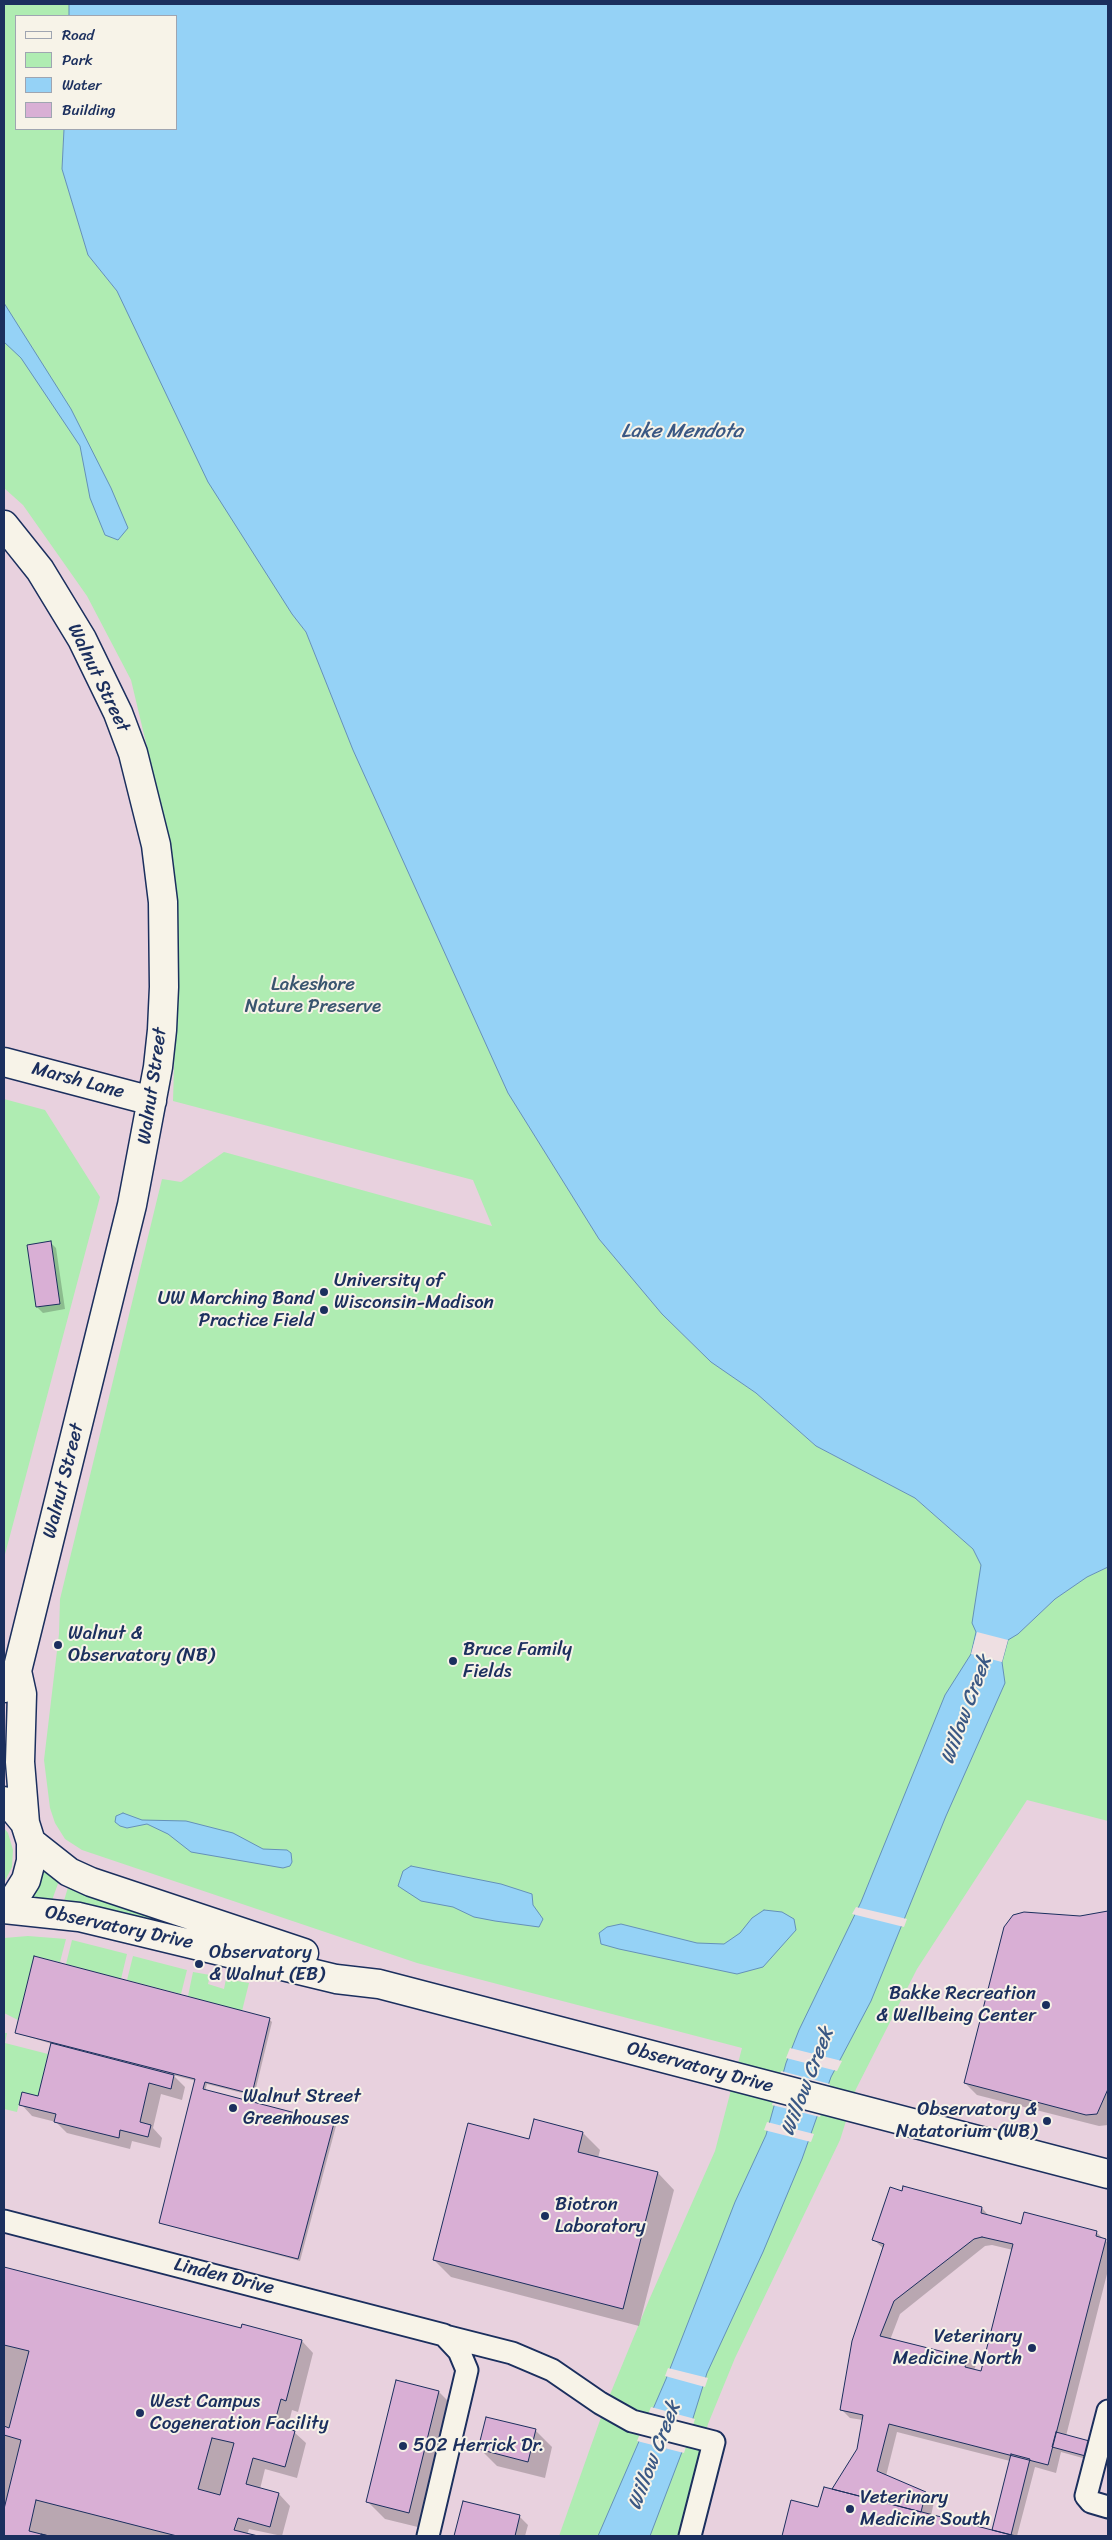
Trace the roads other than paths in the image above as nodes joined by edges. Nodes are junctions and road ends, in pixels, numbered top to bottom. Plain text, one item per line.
1 (4, 525) edge
2 (4, 1062) edge
3 (152, 1100) junction
4 (10, 1680) edge
5 (4, 1800) edge
6 (28, 1832) junction
7 (4, 1907) edge
8 (379, 1984) junction
9 (1108, 2174) edge
10 (4, 2221) edge
11 (448, 2339) junction
12 (1108, 2411) edge
13 (1096, 2498) edge
14 (428, 2536) edge
15 (690, 2536) edge

1 - 3 street, Walnut Street
2 - 3 street, Marsh Lane
3 - 4 street, Walnut Street
4 - 6 street, Walnut Street
5 - 6 street, Observatory Drive
6 - 7 street, Walnut Street
6 - 8 street, Observatory Drive
7 - 8 street, Observatory Drive
8 - 9 street, Observatory Drive
10 - 11 street, Linden Drive
11 - 14 street
11 - 15 street, Linden Drive
12 - 13 street

